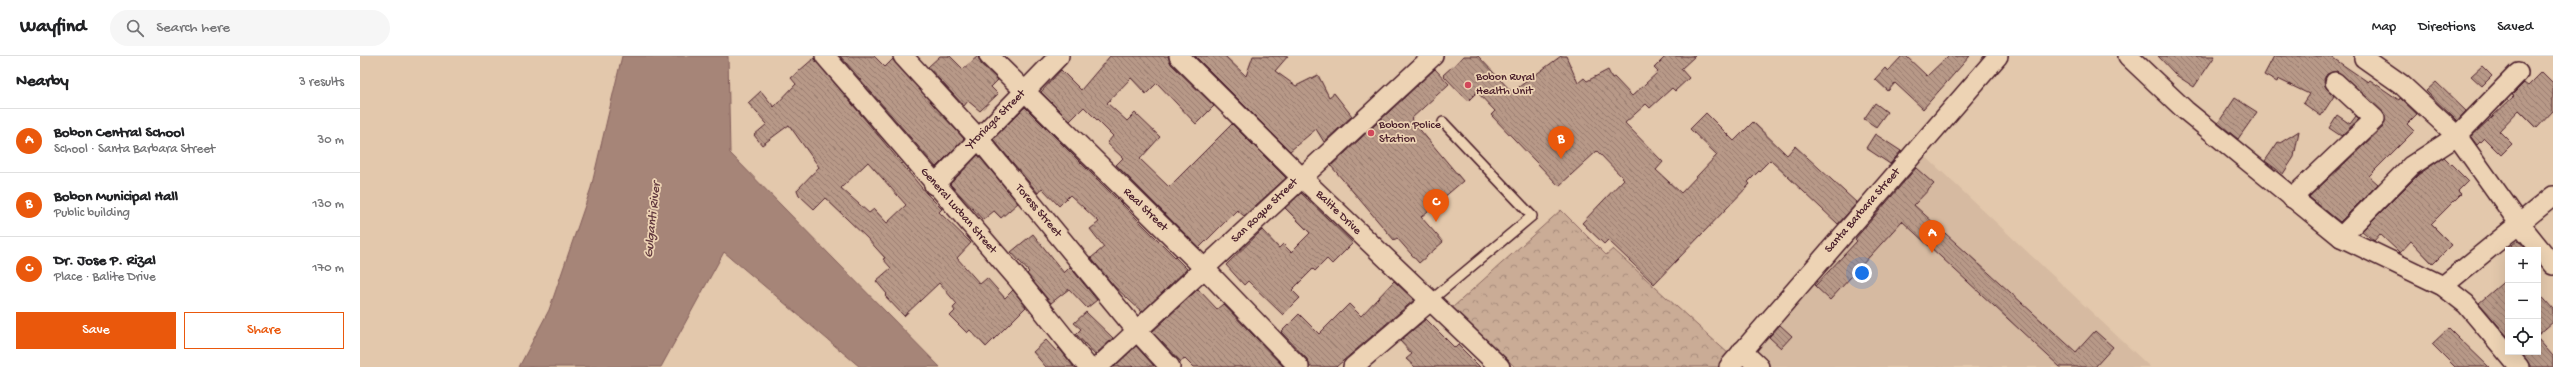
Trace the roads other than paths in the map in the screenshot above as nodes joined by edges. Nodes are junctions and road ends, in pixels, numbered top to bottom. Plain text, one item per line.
1 (825, 56) edge
2 (903, 56) edge
3 (989, 56) edge
4 (1059, 56) edge
5 (1178, 56) edge
6 (1433, 56) edge
7 (1998, 56) edge
8 (2128, 56) edge
9 (2364, 58) dead end
10 (2518, 73) dead end
11 (2335, 82) dead end
12 (1024, 92) junction
13 (1443, 122) dead end
14 (2457, 136) junction
15 (978, 138) junction
16 (1301, 177) junction
17 (934, 185) junction
18 (2553, 196) edge
19 (2292, 198) junction
20 (2519, 223) junction
21 (2341, 237) junction
22 (2553, 265) edge
23 (1205, 269) junction
24 (2443, 286) junction
25 (1430, 301) junction
26 (1137, 331) junction
27 (1742, 351) junction
28 (1088, 367) edge
29 (1098, 367) edge
30 (1170, 367) edge
31 (1299, 367) edge
32 (1353, 367) edge
33 (1500, 367) edge
34 (1729, 367) edge
35 (1759, 367) edge
36 (2519, 367) edge

1 - 17 street, General Lucban Street
2 - 15 street, Toress Street
3 - 12 street, Real Street
4 - 12 street, Ytoriaga Street
5 - 16 street, Balite Drive
6 - 16 street, San Roque Street
7 - 27 street, Santa Barbara Street
8 - 19 street
9 - 14 street
10 - 14 street
11 - 19 street
12 - 15 street, Ytoriaga Street
12 - 23 street, Real Street
13 - 25 lane
14 - 20 street
14 - 21 street
15 - 17 street, Ytoriaga Street
15 - 26 street, Toress Street
16 - 23 street, San Roque Street
16 - 25 street, Balite Drive
17 - 28 street, General Lucban Street
18 - 20 street
19 - 21 street
20 - 22 street
20 - 24 street
21 - 24 street
23 - 26 street, San Roque Street
23 - 31 street, Real Street
24 - 36 street
25 - 32 street
25 - 33 street, Balite Drive
26 - 29 street, San Roque Street
26 - 30 street, Toress Street
27 - 34 street, Santa Barbara Street
27 - 35 street

